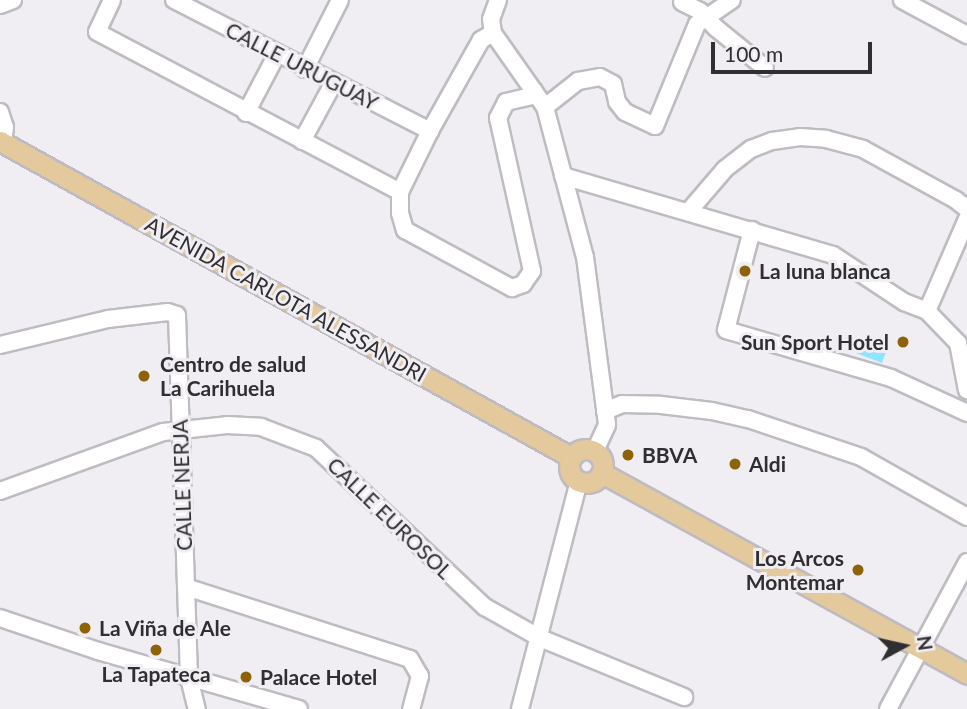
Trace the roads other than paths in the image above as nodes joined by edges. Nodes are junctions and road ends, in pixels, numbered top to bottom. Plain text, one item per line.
1 (13, 0) edge
2 (112, 0) edge
3 (174, 0) edge
4 (341, 0) edge
5 (498, 0) edge
6 (732, 0) edge
7 (902, 0) edge
8 (682, 2) dead end
9 (0, 5) edge
10 (706, 18) junction
11 (493, 33) junction
12 (967, 35) edge
13 (277, 54) junction
14 (765, 68) dead end
15 (305, 69) junction
16 (333, 84) junction
17 (534, 91) junction
18 (545, 107) junction
19 (0, 112) edge
20 (246, 113) junction
21 (430, 131) junction
22 (302, 141) junction
23 (5, 146) edge
24 (563, 176) junction
25 (400, 192) junction
26 (967, 209) edge
27 (689, 211) junction
28 (967, 219) edge
29 (752, 230) junction
30 (927, 311) junction
31 (963, 344) edge
32 (0, 345) edge
33 (967, 390) edge
34 (605, 411) junction
35 (967, 413) edge
36 (179, 430) junction
37 (595, 451) junction
38 (571, 457) junction
39 (602, 473) junction
40 (579, 481) junction
41 (0, 491) edge
42 (967, 517) edge
43 (967, 562) edge
44 (186, 587) junction
45 (0, 618) edge
46 (540, 638) junction
47 (920, 648) junction
48 (967, 674) edge
49 (190, 678) junction
50 (684, 697) dead end
51 (197, 709) edge
52 (299, 709) edge
53 (411, 709) edge
54 (520, 709) edge
55 (888, 709) edge

1 - 9 street
2 - 20 street
3 - 13 street, CALLE URUGUAY
4 - 15 street
5 - 11 street
6 - 10 street
7 - 12 street
8 - 10 street
10 - 14 street
10 - 18 street
11 - 17 street
11 - 21 street
13 - 15 street, CALLE URUGUAY
13 - 20 street
15 - 16 street, CALLE URUGUAY
16 - 21 street, CALLE URUGUAY
16 - 22 street
17 - 18 street
17 - 25 street
18 - 24 street
19 - 23 street
20 - 22 street
21 - 25 street
22 - 25 street
23 - 38 main road, AVENIDA CARLOTA ALESSANDRI
24 - 27 street
24 - 34 street
26 - 27 street
27 - 29 street
28 - 30 street
29 - 30 street
29 - 35 street
30 - 31 street
31 - 33 street
32 - 36 street, CALLE NERJA
34 - 37 street
34 - 42 street
36 - 41 street, CALLE EUROSOL
36 - 44 street, CALLE NERJA
36 - 46 street, CALLE EUROSOL
37 - 38 main road
37 - 39 main road
38 - 40 main road
39 - 40 main road
39 - 47 main road
40 - 46 street
43 - 47 street
44 - 49 street, CALLE NERJA
44 - 53 street
45 - 49 street
46 - 50 street, CALLE EUROSOL
46 - 54 street
47 - 48 main road
47 - 55 street
49 - 51 street, CALLE NERJA
49 - 52 street

